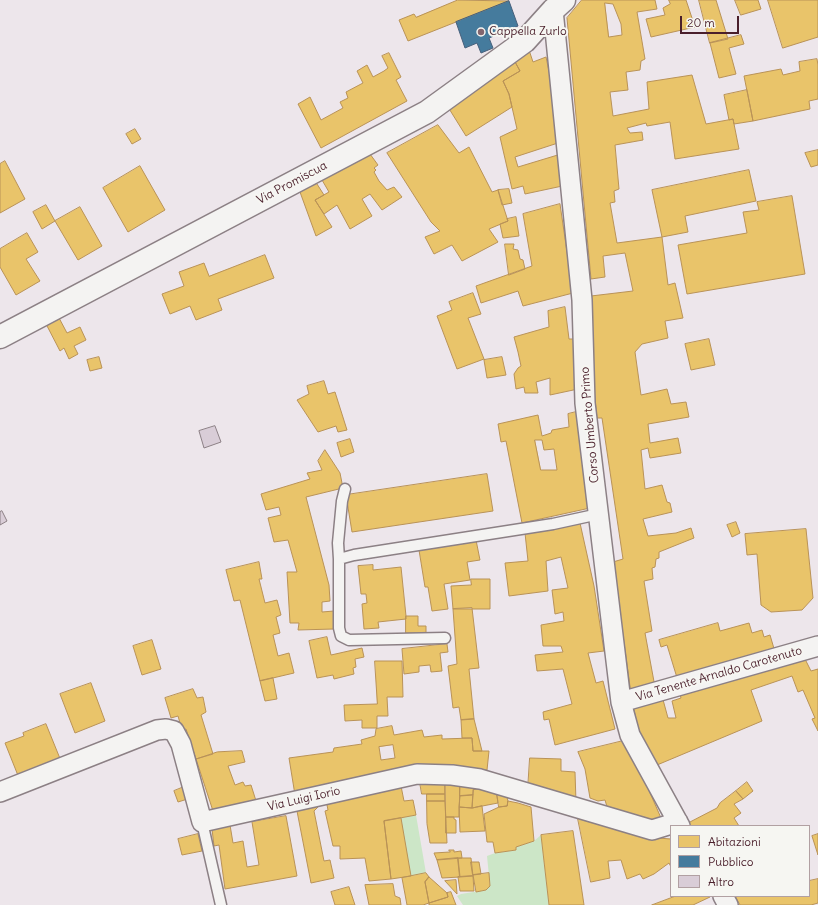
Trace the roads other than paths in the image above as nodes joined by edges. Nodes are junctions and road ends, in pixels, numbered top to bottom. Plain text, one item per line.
1 (559, 5) edge
2 (0, 337) edge
3 (345, 489) dead end
4 (599, 514) junction
5 (339, 559) junction
6 (445, 638) dead end
7 (818, 646) edge
8 (621, 702) junction
9 (0, 792) edge
10 (202, 822) junction
11 (679, 824) edge
12 (670, 826) edge
13 (221, 905) edge

1 - 2 street, Via Promiscua
1 - 4 street, Corso Umberto Primo
3 - 5 lane
4 - 5 lane
4 - 8 street, Corso Umberto Primo
5 - 6 lane
7 - 8 street, Via Tenente Arnaldo Carotenuto
8 - 11 street, Corso Umberto Primo
9 - 10 street
10 - 12 street, Via Luigi Iorio
10 - 13 lane

